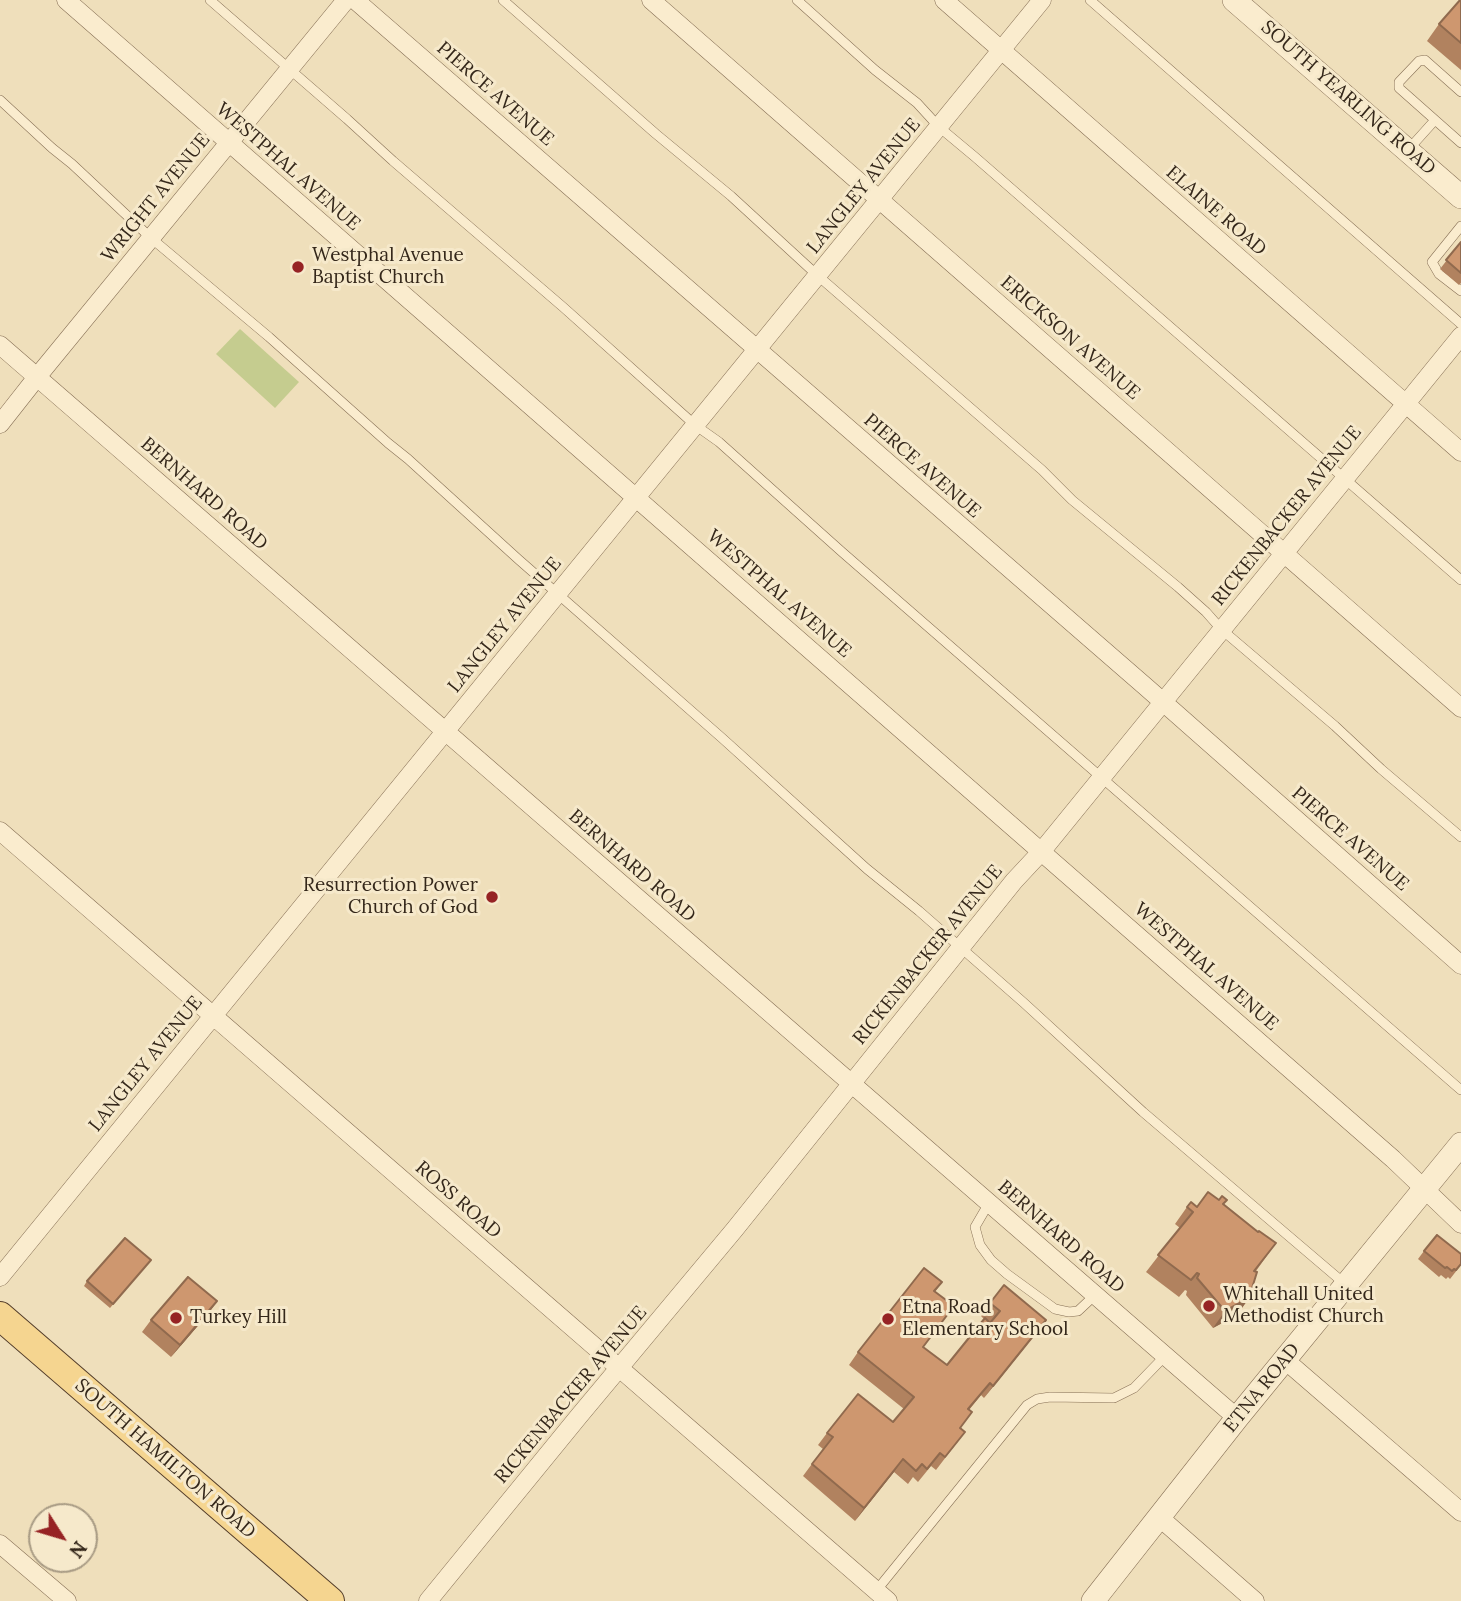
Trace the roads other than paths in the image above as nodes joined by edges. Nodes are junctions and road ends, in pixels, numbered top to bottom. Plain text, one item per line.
1 (66, 0) edge
2 (210, 0) edge
3 (346, 0) edge
4 (355, 0) edge
5 (503, 0) edge
6 (651, 0) edge
7 (797, 0) edge
8 (944, 0) edge
9 (1042, 0) edge
10 (1090, 0) edge
11 (1234, 0) edge
12 (1001, 50) junction
13 (289, 68) junction
14 (1461, 92) edge
15 (0, 100) edge
16 (1435, 120) junction
17 (939, 127) junction
18 (228, 142) junction
19 (1461, 143) edge
20 (1408, 150) junction
21 (1461, 197) edge
22 (879, 200) junction
23 (1461, 226) edge
24 (150, 238) junction
25 (817, 275) junction
26 (1461, 291) edge
27 (1461, 324) edge
28 (1461, 336) edge
29 (0, 345) edge
30 (757, 350) junction
31 (37, 377) junction
32 (1406, 404) junction
33 (0, 424) edge
34 (695, 425) junction
35 (1461, 452) edge
36 (1345, 479) junction
37 (635, 499) junction
38 (1284, 554) junction
39 (1461, 580) edge
40 (557, 594) junction
41 (1221, 629) junction
42 (1162, 702) junction
43 (1461, 708) edge
44 (445, 731) junction
45 (1101, 777) junction
46 (0, 831) edge
47 (1461, 837) edge
48 (1041, 852) junction
49 (960, 948) junction
50 (1461, 965) edge
51 (213, 1016) junction
52 (851, 1084) junction
53 (1461, 1090) edge
54 (1461, 1144) edge
55 (1424, 1189) junction
56 (989, 1203) junction
57 (1461, 1224) edge
58 (0, 1276) edge
59 (1346, 1285) junction
60 (1095, 1295) junction
61 (0, 1316) edge
62 (1165, 1356) junction
63 (1285, 1360) junction
64 (619, 1368) junction
65 (1237, 1418) junction
66 (1461, 1512) edge
67 (1159, 1517) junction
68 (0, 1544) edge
69 (882, 1596) edge
70 (67, 1601) edge
71 (330, 1601) edge
72 (428, 1601) edge
73 (1093, 1601) edge
74 (1255, 1601) edge

1 - 18 street, WESTPHAL AVENUE
2 - 13 lane
3 - 13 street, WRIGHT AVENUE
4 - 30 street, PIERCE AVENUE
5 - 25 lane
6 - 22 street, ERICKSON AVENUE
7 - 17 lane
8 - 12 street, ELAINE ROAD
9 - 12 street, LANGLEY AVENUE
10 - 27 lane
11 - 20 street, SOUTH YEARLING ROAD
12 - 17 street, LANGLEY AVENUE
12 - 32 street, ELAINE ROAD
13 - 18 street, WRIGHT AVENUE
13 - 34 lane
14 - 16 lane
15 - 24 lane
16 - 19 lane
16 - 20 lane
17 - 22 street, LANGLEY AVENUE
17 - 36 lane
18 - 24 street, WRIGHT AVENUE
18 - 37 street, WESTPHAL AVENUE
20 - 21 street, SOUTH YEARLING ROAD
22 - 25 street, LANGLEY AVENUE
22 - 38 street, ERICKSON AVENUE
23 - 26 lane
24 - 31 street, WRIGHT AVENUE
24 - 40 lane
25 - 30 street, LANGLEY AVENUE
25 - 41 lane
28 - 32 street, RICKENBACKER AVENUE
29 - 31 street, BERNHARD ROAD
30 - 34 street, LANGLEY AVENUE
30 - 42 street, PIERCE AVENUE
31 - 33 street, WRIGHT AVENUE
31 - 44 street, BERNHARD ROAD
32 - 35 street, ELAINE ROAD
32 - 36 street, RICKENBACKER AVENUE
34 - 37 street, LANGLEY AVENUE
34 - 45 lane
36 - 38 street, RICKENBACKER AVENUE
36 - 39 lane
37 - 40 street, LANGLEY AVENUE
37 - 48 street, WESTPHAL AVENUE
38 - 41 street, RICKENBACKER AVENUE
38 - 43 street, ERICKSON AVENUE
40 - 44 street, LANGLEY AVENUE
40 - 49 lane
41 - 42 street, RICKENBACKER AVENUE
41 - 47 lane
42 - 45 street, RICKENBACKER AVENUE
42 - 50 street, PIERCE AVENUE
44 - 51 street, LANGLEY AVENUE
44 - 52 street, BERNHARD ROAD
45 - 48 street, RICKENBACKER AVENUE
45 - 53 lane
46 - 51 street, ROSS ROAD
48 - 49 street, RICKENBACKER AVENUE
48 - 55 street, WESTPHAL AVENUE
49 - 52 street, RICKENBACKER AVENUE
49 - 59 lane
51 - 58 street, LANGLEY AVENUE
51 - 64 street, ROSS ROAD
52 - 56 street, BERNHARD ROAD
52 - 64 street, RICKENBACKER AVENUE
54 - 55 street, ETNA ROAD
55 - 57 street, WESTPHAL AVENUE
55 - 59 street, ETNA ROAD
56 - 60 street, BERNHARD ROAD
56 - 60 lane
59 - 63 street, ETNA ROAD
60 - 62 street, BERNHARD ROAD
61 - 71 main road, SOUTH HAMILTON ROAD
62 - 65 street, BERNHARD ROAD
62 - 69 lane
63 - 65 street, ETNA ROAD
63 - 66 street
64 - 69 street, ROSS ROAD
64 - 72 street, RICKENBACKER AVENUE
65 - 67 street, ETNA ROAD
67 - 73 street, ETNA ROAD
67 - 74 street
68 - 70 street

